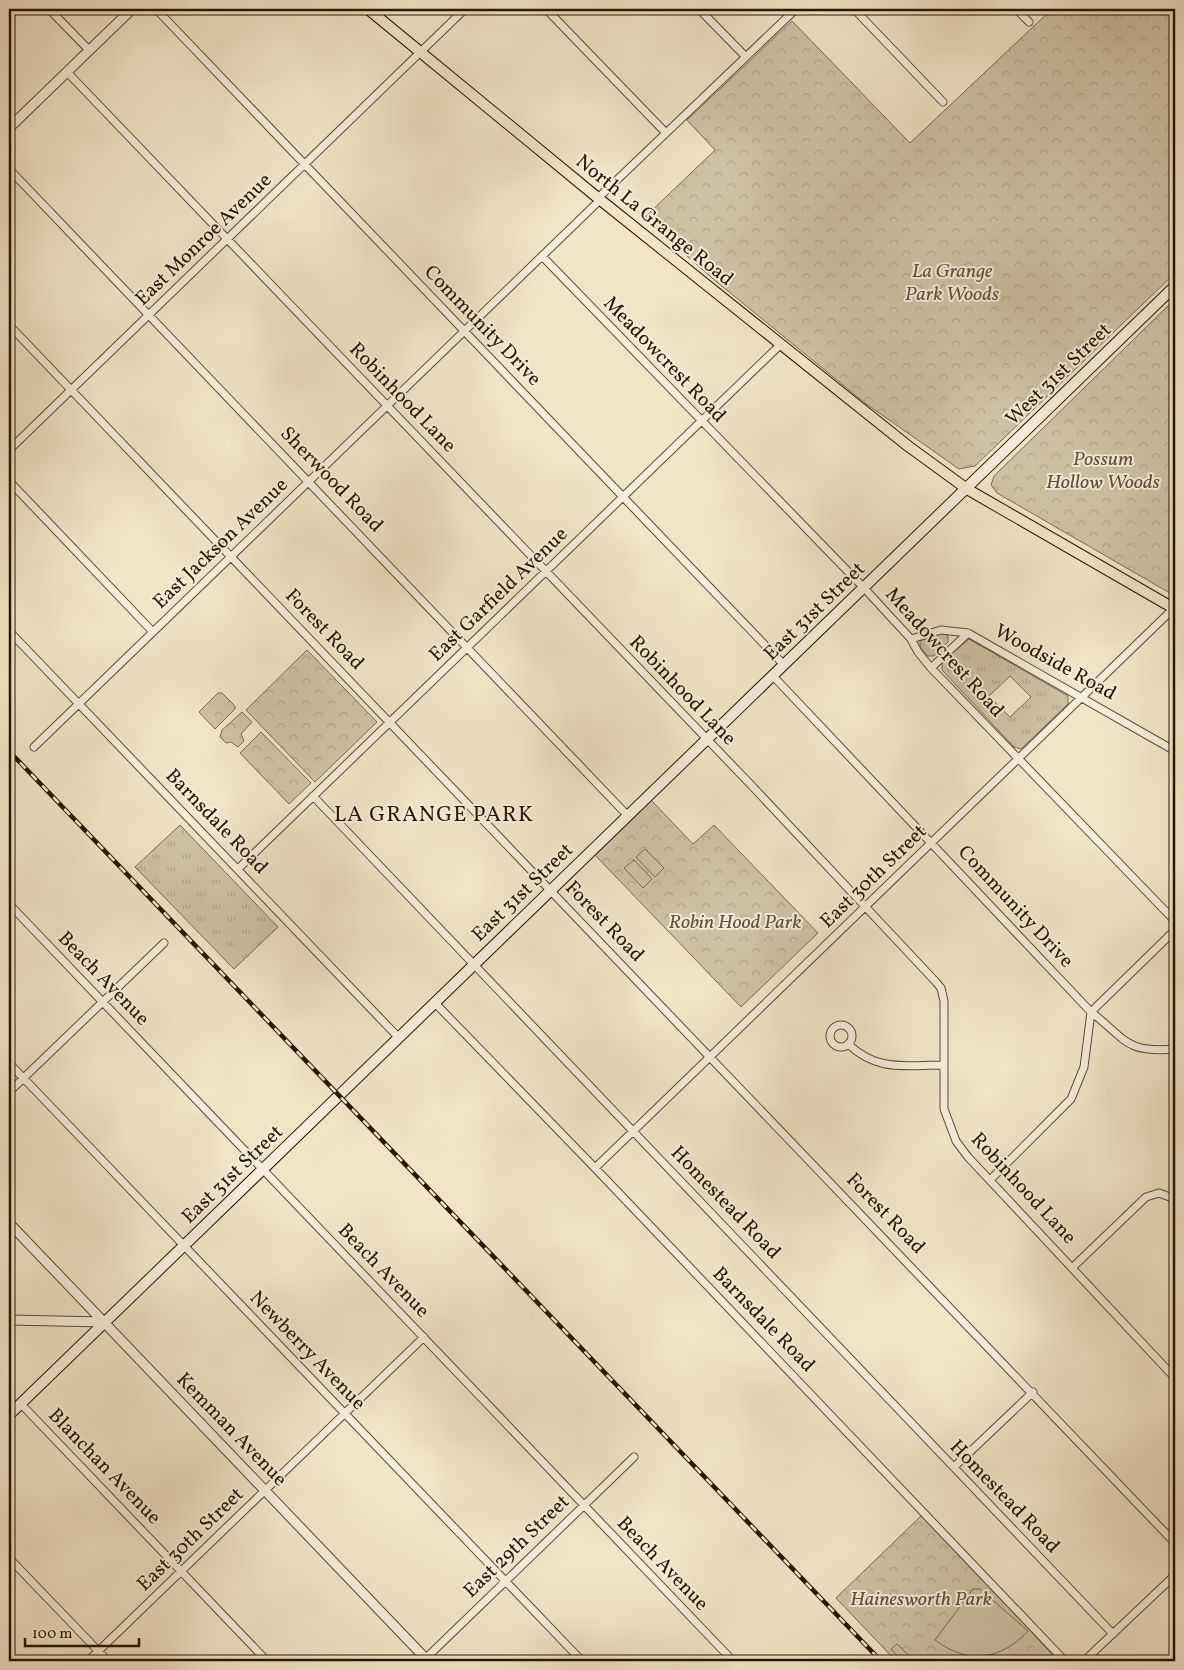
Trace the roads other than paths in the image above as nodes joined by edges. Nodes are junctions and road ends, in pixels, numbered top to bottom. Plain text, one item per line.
1 (49, 9) edge
2 (132, 9) edge
3 (156, 9) edge
4 (368, 9) edge
5 (465, 9) edge
6 (546, 9) edge
7 (699, 9) edge
8 (796, 9) edge
9 (854, 9) edge
10 (1016, 9) edge
11 (1029, 22) dead end
12 (89, 50) junction
13 (420, 52) junction
14 (745, 56) junction
15 (67, 72) junction
16 (943, 102) dead end
17 (9, 128) edge
18 (665, 132) junction
19 (305, 165) junction
20 (9, 169) edge
21 (599, 199) junction
22 (227, 240) junction
23 (542, 256) junction
24 (1175, 286) edge
25 (150, 315) junction
26 (9, 325) edge
27 (464, 331) junction
28 (780, 345) junction
29 (71, 390) junction
30 (387, 406) junction
31 (700, 422) junction
32 (9, 450) edge
33 (9, 481) edge
34 (309, 481) junction
35 (967, 489) junction
36 (623, 497) junction
37 (231, 557) junction
38 (546, 572) junction
39 (864, 588) junction
40 (1175, 608) edge
41 (9, 630) edge
42 (154, 632) junction
43 (968, 633) junction
44 (912, 640) junction
45 (468, 647) junction
46 (784, 665) junction
47 (931, 668) junction
48 (773, 676) junction
49 (1084, 697) junction
50 (79, 704) junction
51 (390, 722) junction
52 (707, 740) junction
53 (34, 747) dead end
54 (1175, 751) edge
55 (1019, 760) junction
56 (313, 796) junction
57 (628, 816) junction
58 (933, 844) junction
59 (239, 868) junction
60 (551, 890) junction
61 (9, 904) edge
62 (867, 908) junction
63 (1175, 921) edge
64 (1175, 930) edge
65 (164, 942) dead end
66 (474, 965) junction
67 (102, 1002) junction
68 (435, 1004) junction
69 (1091, 1012) junction
70 (399, 1038) junction
71 (848, 1044) dead end
72 (1175, 1048) edge
73 (712, 1057) junction
74 (9, 1063) edge
75 (942, 1065) junction
76 (23, 1078) junction
77 (9, 1092) edge
78 (635, 1131) junction
79 (595, 1168) junction
80 (263, 1170) junction
81 (990, 1180) junction
82 (1175, 1199) edge
83 (9, 1223) edge
84 (184, 1246) junction
85 (1073, 1267) junction
86 (9, 1320) edge
87 (104, 1322) junction
88 (424, 1337) junction
89 (1175, 1378) edge
90 (1033, 1392) junction
91 (21, 1404) junction
92 (345, 1414) junction
93 (9, 1415) edge
94 (634, 1457) dead end
95 (954, 1467) junction
96 (265, 1491) junction
97 (584, 1506) junction
98 (1175, 1543) edge
99 (9, 1558) edge
100 (181, 1571) junction
101 (1175, 1575) edge
102 (506, 1582) junction
103 (1113, 1634) junction
104 (98, 1652) junction
105 (425, 1660) edge
106 (88, 1661) edge
107 (108, 1661) edge
108 (267, 1661) edge
109 (582, 1661) edge
110 (733, 1661) edge
111 (1065, 1661) edge
112 (1084, 1661) edge

1 - 12 street
2 - 12 street
3 - 19 street, Community Drive
4 - 13 main road, North La Grange Road
5 - 13 street, East Monroe Avenue
6 - 18 street
7 - 14 street
8 - 14 street, East Jackson Avenue
9 - 16 street
10 - 11 street
12 - 15 street
13 - 19 street, East Monroe Avenue
13 - 21 main road, North La Grange Road
14 - 18 street, East Jackson Avenue
15 - 17 street
15 - 22 street, Robinhood Lane
18 - 21 street, East Jackson Avenue
19 - 22 street, East Monroe Avenue
19 - 27 street, Community Drive
20 - 25 street, Sherwood Road
21 - 23 street, East Jackson Avenue
21 - 28 main road, North La Grange Road
22 - 25 street, East Monroe Avenue
22 - 30 street, Robinhood Lane
23 - 27 street, East Jackson Avenue
23 - 31 street, Meadowcrest Road
24 - 35 main road, West 31st Street
25 - 29 street, East Monroe Avenue
25 - 34 street, Sherwood Road
26 - 29 street, Forest Road
27 - 30 street, East Jackson Avenue
27 - 36 street, Community Drive
28 - 31 street, East Garfield Avenue
28 - 35 main road, North La Grange Road
29 - 32 street, East Monroe Avenue
29 - 37 street, Forest Road
30 - 34 street, East Jackson Avenue
30 - 38 street, Robinhood Lane
31 - 36 street, East Garfield Avenue
31 - 39 street, Meadowcrest Road
33 - 42 street
34 - 37 street, East Jackson Avenue
34 - 45 street, Sherwood Road
35 - 39 main road, East 31st Street
35 - 40 main road
36 - 38 street, East Garfield Avenue
36 - 46 street, Community Drive
37 - 42 street, East Jackson Avenue
37 - 51 street, Forest Road
38 - 45 street, East Garfield Avenue
38 - 52 street, Robinhood Lane
39 - 44 street, Meadowcrest Road
39 - 46 main road, East 31st Street
40 - 49 street, East 30th Street
41 - 50 street, Barnsdale Road
42 - 50 street, East Jackson Avenue
43 - 44 street, Woodside Road
43 - 47 street
43 - 49 street, Woodside Road
44 - 47 street, Meadowcrest Road
45 - 51 street, East Garfield Avenue
45 - 57 street, Sherwood Road
46 - 48 main road, East 31st Street
47 - 55 street, Meadowcrest Road
48 - 52 main road, East 31st Street
48 - 58 street, Community Drive
49 - 54 street, Woodside Road
49 - 55 street, East 30th Street
50 - 53 street, East Jackson Avenue
50 - 59 street, Barnsdale Road
51 - 56 street, East Garfield Avenue
51 - 60 street, Forest Road
52 - 57 main road, East 31st Street
52 - 62 street, Robinhood Lane
55 - 58 street, East 30th Street
55 - 63 street, Meadowcrest Road
56 - 59 street, East Garfield Avenue
56 - 66 street, Homestead Road
57 - 60 main road, East 31st Street
58 - 62 street, East 30th Street
58 - 69 street, Community Drive
59 - 70 street, Barnsdale Road
60 - 66 main road, East 31st Street
60 - 73 street, Forest Road
61 - 67 street, Beach Avenue
62 - 73 street, East 30th Street
62 - 75 street, Robinhood Lane
64 - 69 street
65 - 67 street
66 - 68 main road, East 31st Street
66 - 78 street, Homestead Road
67 - 76 street
67 - 80 street, Beach Avenue
68 - 70 main road, East 31st Street
68 - 79 street, Barnsdale Road
69 - 72 street, Community Drive
69 - 81 street
70 - 80 main road, East 31st Street
71 - 75 street
73 - 78 street, East 30th Street
73 - 90 street, Forest Road
74 - 76 street, Newberry Avenue
75 - 81 street, Robinhood Lane
76 - 77 street
76 - 84 street, Newberry Avenue
78 - 79 street, East 30th Street
78 - 95 street, Homestead Road
79 - 111 street, Barnsdale Road
80 - 84 main road, East 31st Street
80 - 88 street, Beach Avenue
81 - 85 street, Robinhood Lane
82 - 85 street
83 - 87 street, Kemman Avenue
84 - 87 main road, East 31st Street
84 - 92 street, Newberry Avenue
85 - 89 street, Robinhood Lane
86 - 87 street
87 - 91 main road, East 31st Street
87 - 96 street, Kemman Avenue
88 - 92 street, East 30th Street
88 - 97 street, Beach Avenue
90 - 95 street
90 - 98 street, Forest Road
91 - 93 main road, East 31st Street
91 - 100 street, Blanchan Avenue
92 - 96 street, East 30th Street
92 - 102 street, Newberry Avenue
94 - 97 street, East 29th Street
95 - 103 street, Homestead Road
96 - 100 street, East 30th Street
96 - 105 street, Kemman Avenue
97 - 102 street, East 29th Street
97 - 110 street, Beach Avenue
99 - 104 street
100 - 104 street, East 30th Street
100 - 108 street, Blanchan Avenue
101 - 103 street
102 - 105 street, East 29th Street
102 - 109 street, Newberry Avenue
103 - 112 street
104 - 106 street, East 30th Street
104 - 107 street

